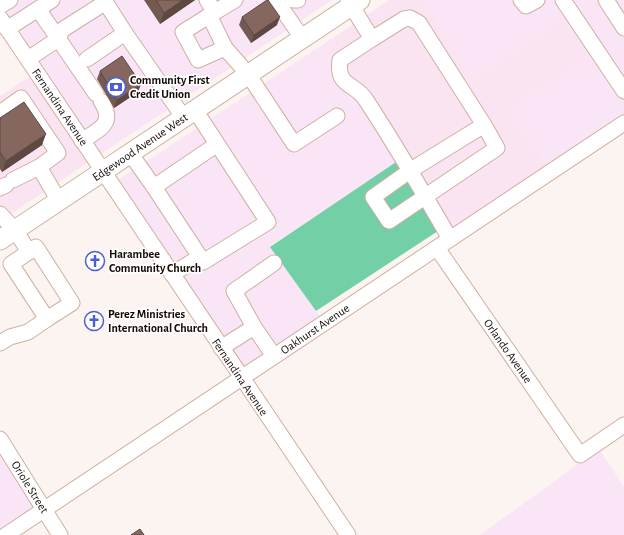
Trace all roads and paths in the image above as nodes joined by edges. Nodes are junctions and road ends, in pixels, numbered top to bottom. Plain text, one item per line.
1 (10, 0) edge
2 (52, 0) edge
3 (235, 0) edge
4 (276, 0) edge
5 (293, 0) edge
6 (298, 0) edge
7 (521, 0) edge
8 (537, 0) edge
9 (563, 0) edge
10 (606, 0) edge
11 (105, 1) edge
12 (353, 2) edge
13 (0, 6) edge
14 (38, 9) junction
15 (210, 9) edge
16 (4, 24) edge
17 (624, 28) edge
18 (126, 33) junction
19 (302, 38) junction
20 (58, 39) junction
21 (372, 39) junction
22 (225, 48) junction
23 (28, 59) junction
24 (87, 59) dead end
25 (248, 74) junction
26 (624, 91) edge
27 (0, 113) edge
28 (189, 114) junction
29 (337, 116) dead end
30 (624, 123) edge
31 (484, 124) junction
32 (82, 141) junction
33 (216, 144) junction
34 (130, 153) junction
35 (39, 166) junction
36 (411, 170) junction
37 (103, 172) junction
38 (6, 184) edge
39 (154, 187) junction
40 (425, 196) junction
41 (59, 201) junction
42 (0, 214) edge
43 (8, 235) edge
44 (450, 239) junction
45 (437, 248) junction
46 (30, 252) junction
47 (200, 257) junction
48 (274, 263) dead end
49 (172, 274) junction
50 (47, 319) junction
51 (254, 327) junction
52 (0, 343) edge
53 (221, 348) junction
54 (274, 356) junction
55 (241, 378) junction
56 (624, 425) edge
57 (0, 439) edge
58 (44, 510) junction
59 (6, 535) edge
60 (60, 535) edge
61 (348, 535) edge

1 - 13 street
2 - 14 street
3 - 15 street
4 - 19 street
5 - 6 street
7 - 8 street
9 - 26 street
10 - 17 street
11 - 18 street
11 - 20 street
12 - 19 main road, Edgewood Avenue West
12 - 21 street
14 - 16 street
14 - 20 street
15 - 22 street
15 - 22 street
16 - 23 street, Fernandina Avenue
18 - 24 street
18 - 28 street
19 - 25 main road, Edgewood Avenue West
20 - 23 street
20 - 32 street
21 - 31 street
21 - 36 street
22 - 25 street
23 - 32 street, Fernandina Avenue
25 - 28 main road, Edgewood Avenue West
25 - 29 street
27 - 35 street
28 - 33 street
28 - 34 main road, Edgewood Avenue West
30 - 44 street, Oakhurst Avenue
31 - 36 street
31 - 40 street
32 - 37 street, Fernandina Avenue
33 - 39 street
33 - 47 street
34 - 37 main road, Edgewood Avenue West
34 - 39 street
35 - 38 street
35 - 41 street
36 - 40 street
36 - 40 street
37 - 41 main road, Edgewood Avenue West
37 - 49 street, Fernandina Avenue
39 - 47 street
40 - 44 street
41 - 43 main road, Edgewood Avenue West
42 - 43 street
43 - 46 street
44 - 45 street, Oakhurst Avenue
45 - 54 street, Oakhurst Avenue
45 - 56 street, Orlando Avenue
46 - 50 street
46 - 50 street
47 - 49 street
48 - 51 street
49 - 53 street, Fernandina Avenue
50 - 52 street
51 - 53 street
51 - 54 street
53 - 55 street, Fernandina Avenue
54 - 55 street, Oakhurst Avenue
55 - 58 street, Oakhurst Avenue
55 - 61 street, Fernandina Avenue
57 - 58 street, Oriole Street
58 - 59 street, Oakhurst Avenue
58 - 60 street, Oriole Street

